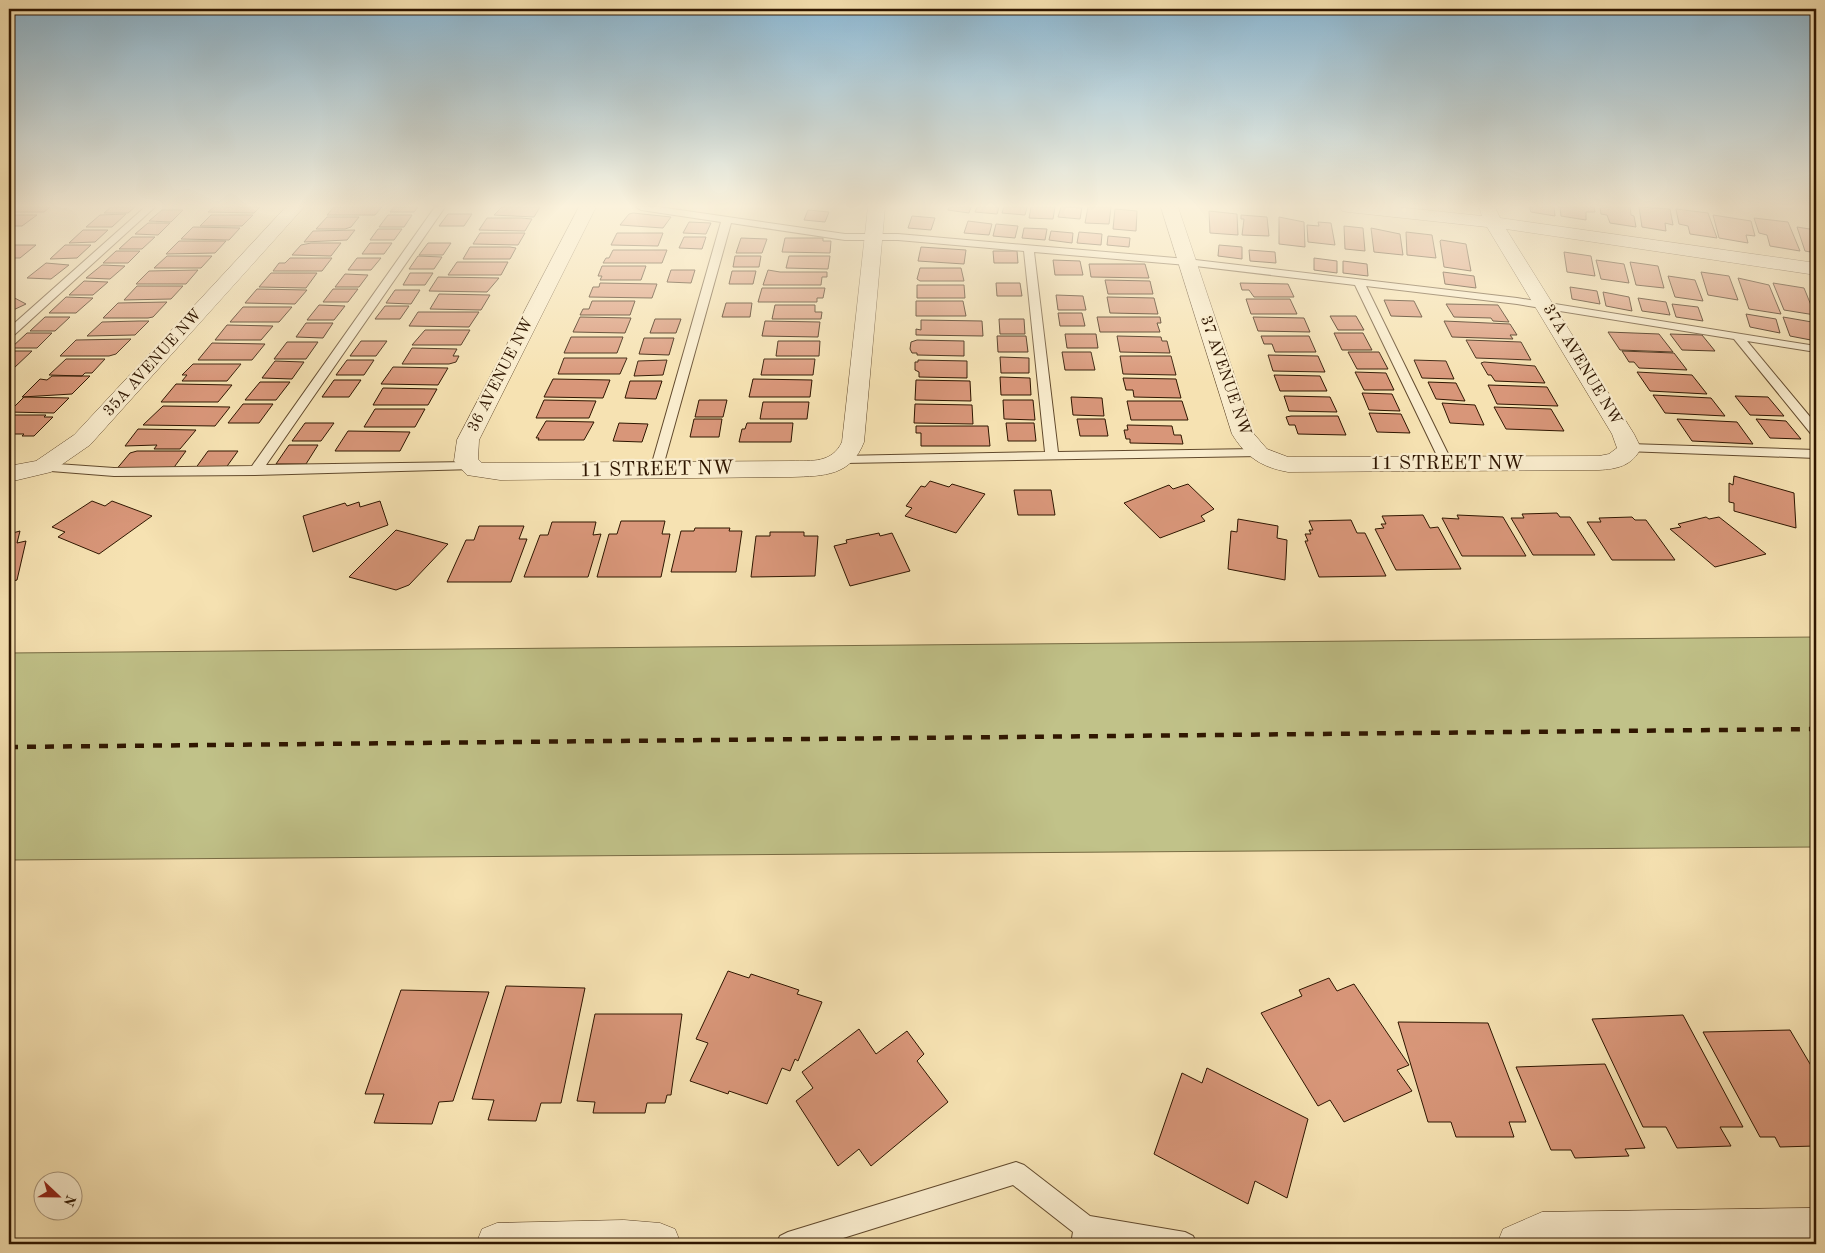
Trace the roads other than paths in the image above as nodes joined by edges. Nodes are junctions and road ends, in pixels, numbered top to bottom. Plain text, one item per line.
1 (85, 265) edge
2 (242, 265) edge
3 (399, 265) edge
4 (557, 265) edge
5 (714, 265) edge
6 (871, 265) edge
7 (1031, 265) edge
8 (1188, 265) edge
9 (1215, 265) edge
10 (1521, 265) edge
11 (1801, 265) edge
12 (1816, 268) edge
13 (1359, 283) junction
14 (1545, 306) junction
15 (9, 334) edge
16 (1737, 336) junction
17 (1816, 348) edge
18 (1816, 432) edge
19 (1628, 448) junction
20 (1258, 454) junction
21 (1816, 454) edge
22 (1052, 456) junction
23 (844, 459) junction
24 (1447, 464) junction
25 (469, 466) junction
26 (43, 467) junction
27 (656, 470) junction
28 (255, 471) junction
29 (9, 474) edge
30 (1816, 1229) edge
31 (1084, 1236) edge
32 (497, 1244) edge
33 (660, 1244) edge
34 (788, 1244) edge
35 (1185, 1244) edge
36 (1518, 1244) edge

1 - 15 lane
2 - 26 street, 35A AVENUE NW
3 - 28 lane
4 - 25 street, 36 AVENUE NW
5 - 27 lane
6 - 23 street
7 - 22 lane
8 - 20 street, 37 AVENUE NW
9 - 13 lane
10 - 14 street, 37A AVENUE NW
11 - 12 street
13 - 14 lane
13 - 24 lane
14 - 16 lane
14 - 19 street, 37A AVENUE NW
16 - 17 lane
16 - 18 lane
19 - 21 lane
19 - 24 street, 11 STREET NW
20 - 22 lane
20 - 24 street, 11 STREET NW
22 - 23 lane
23 - 27 street, 11 STREET NW
25 - 27 street, 11 STREET NW
25 - 28 lane
26 - 28 lane
26 - 29 street
30 - 36 street
31 - 34 lane
31 - 35 lane
32 - 33 street

